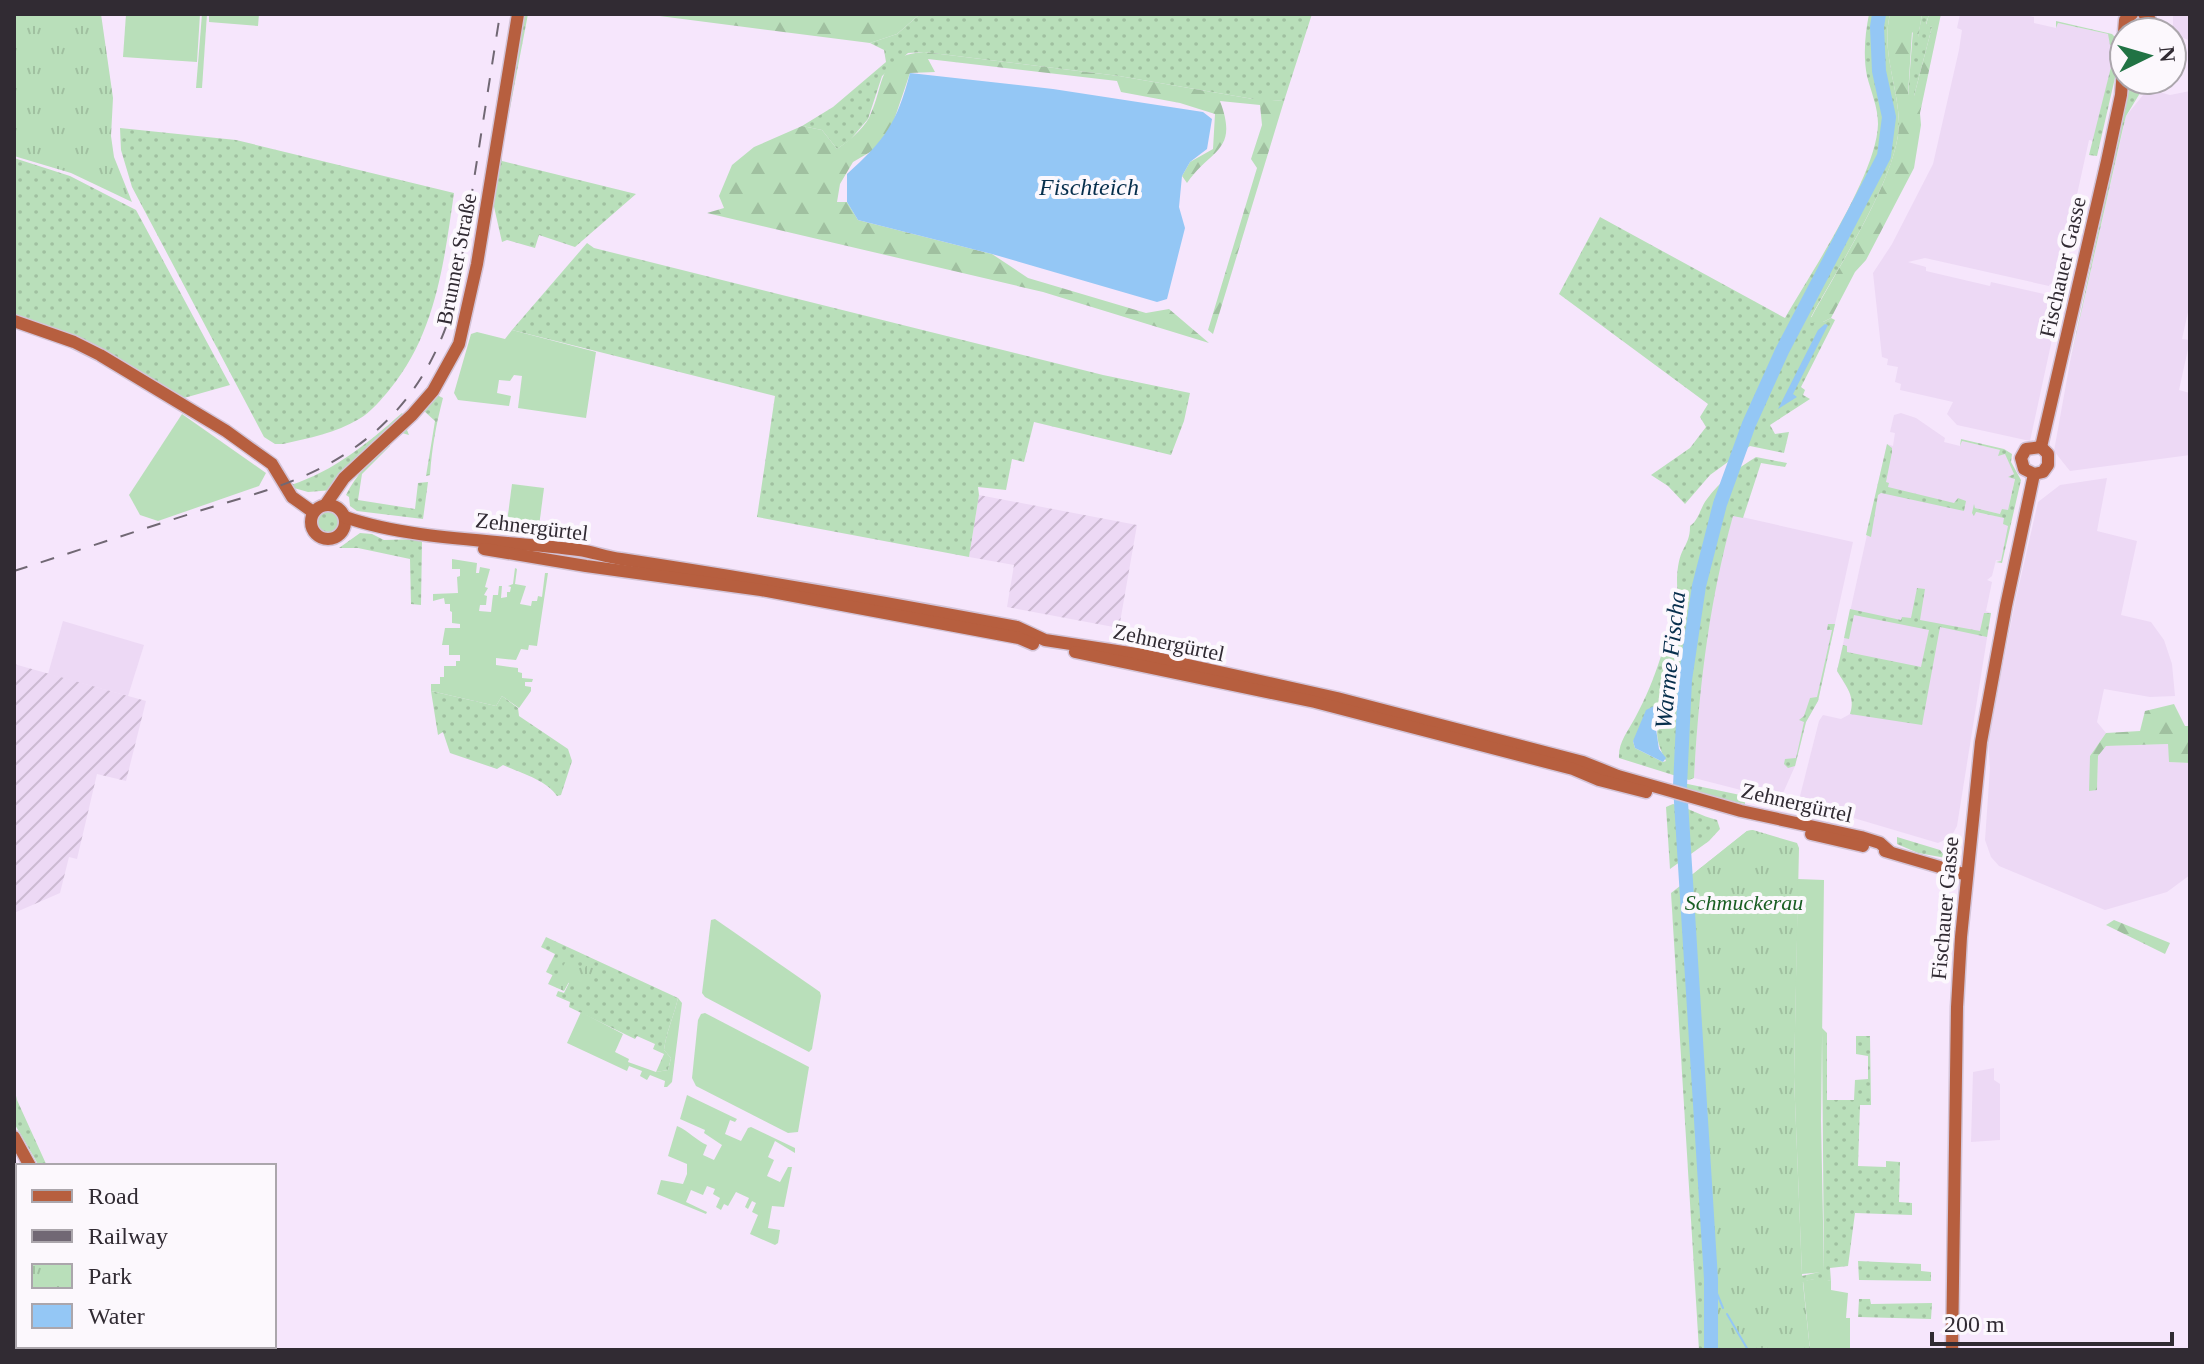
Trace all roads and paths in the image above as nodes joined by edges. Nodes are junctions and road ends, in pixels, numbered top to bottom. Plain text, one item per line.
1 (518, 14) edge
2 (2121, 96) edge
3 (14, 321) edge
4 (2041, 447) junction
5 (352, 473) junction
6 (2034, 474) junction
7 (326, 504) junction
8 (313, 512) junction
9 (343, 518) junction
10 (1967, 875) junction
11 (14, 1137) edge
12 (29, 1164) edge
13 (1952, 1350) edge

1 - 5 main road, Brunner Straße
2 - 4 main road, Fischauer Gasse
3 - 8 main road
4 - 6 main road, Fischauer Gasse
4 - 6 main road, Fischauer Gasse
5 - 7 main road, Brunner Straße
5 - 9 main road, Brunner Straße
6 - 10 main road, Fischauer Gasse
7 - 8 main road
7 - 9 main road
8 - 9 main road
9 - 10 main road, Zehnergürtel
10 - 13 main road, Fischauer Gasse
11 - 12 main road

